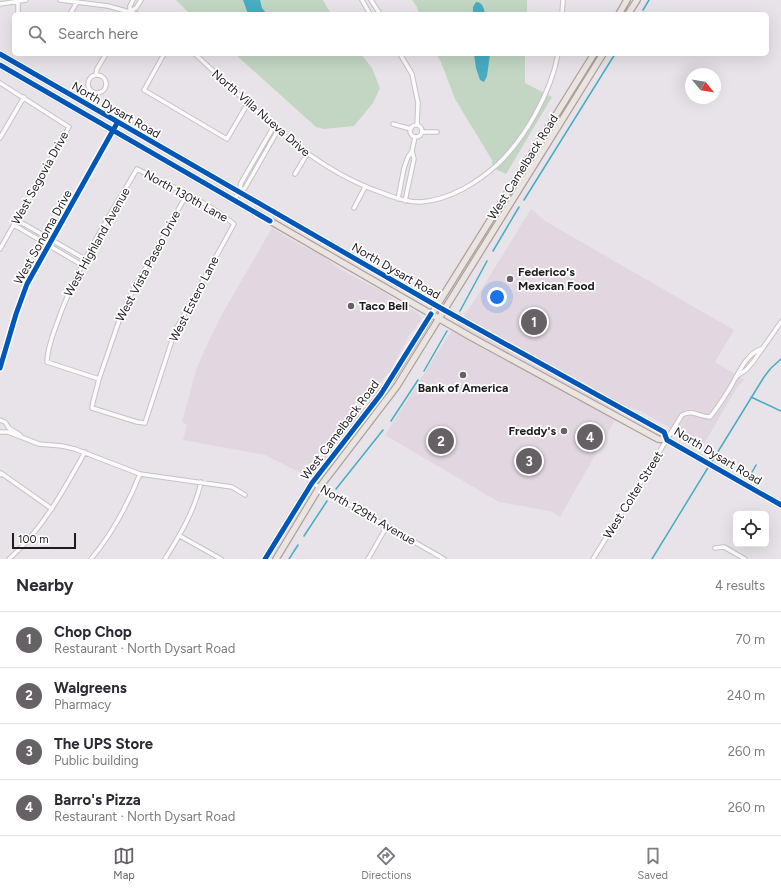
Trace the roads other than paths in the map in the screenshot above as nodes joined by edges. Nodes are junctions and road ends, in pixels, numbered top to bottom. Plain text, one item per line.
1 (26, 0) edge
2 (60, 0) edge
3 (133, 0) edge
4 (141, 0) edge
5 (362, 0) edge
6 (371, 0) edge
7 (563, 0) edge
8 (637, 0) edge
9 (18, 2) junction
10 (77, 2) junction
11 (626, 2) edge
12 (0, 4) edge
13 (18, 12) edge
14 (71, 12) edge
15 (126, 12) edge
16 (129, 12) edge
17 (130, 12) edge
18 (369, 12) edge
19 (379, 12) edge
20 (562, 12) edge
21 (619, 12) edge
22 (630, 12) edge
23 (0, 54) edge
24 (105, 56) edge
25 (163, 56) edge
26 (197, 56) edge
27 (401, 56) edge
28 (557, 56) edge
29 (593, 56) edge
30 (602, 56) edge
31 (0, 65) edge
32 (96, 75) junction
33 (0, 83) edge
34 (24, 97) junction
35 (248, 103) junction
36 (118, 123) junction
37 (393, 124) dead end
38 (417, 125) junction
39 (274, 126) junction
40 (411, 129) junction
41 (114, 130) junction
42 (278, 130) junction
43 (423, 132) junction
44 (437, 132) dead end
45 (415, 137) junction
46 (0, 138) edge
47 (412, 151) junction
48 (307, 154) junction
49 (137, 169) joint
50 (295, 174) dead end
51 (365, 187) junction
52 (239, 192) junction
53 (187, 194) junction
54 (506, 194) junction
55 (513, 198) junction
56 (398, 199) junction
57 (234, 200) junction
58 (405, 201) junction
59 (354, 208) dead end
60 (17, 220) junction
61 (234, 224) joint
62 (14, 225) junction
63 (52, 240) junction
64 (49, 246) junction
65 (0, 249) edge
66 (85, 259) junction
67 (82, 265) junction
68 (437, 306) junction
69 (444, 310) junction
70 (431, 314) junction
71 (439, 318) junction
72 (781, 322) edge
73 (0, 368) edge
74 (555, 372) junction
75 (99, 379) junction
76 (550, 380) junction
77 (92, 408) joint
78 (0, 420) edge
79 (0, 432) edge
80 (21, 436) junction
81 (667, 440) junction
82 (85, 452) junction
83 (1, 474) edge
84 (140, 474) junction
85 (201, 482) junction
86 (312, 483) junction
87 (320, 488) junction
88 (245, 495) dead end
89 (781, 505) edge
90 (52, 509) junction
91 (387, 526) junction
92 (180, 536) junction
93 (715, 548) dead end
94 (9, 559) edge
95 (92, 559) edge
96 (166, 559) edge
97 (221, 559) edge
98 (265, 559) edge
99 (276, 559) edge
100 (368, 559) edge
101 (444, 559) edge
102 (593, 559) edge
103 (745, 559) edge

1 - 9 street
2 - 10 street
3 - 16 street
4 - 17 street
5 - 18 street
6 - 19 street
7 - 20 street
8 - 22 main road
9 - 12 street
9 - 13 street
10 - 14 street
10 - 15 street
11 - 21 main road
11 - 22 main road
23 - 36 main road, North Dysart Road
24 - 32 street
25 - 35 street
26 - 35 street, North Villa Nueva Drive
27 - 38 street
28 - 58 street, North Villa Nueva Drive
29 - 54 main road, West Camelback Road
30 - 55 main road, West Camelback Road
31 - 41 main road, North Dysart Road
32 - 32 street
33 - 34 street
34 - 46 street
34 - 60 street, West Segovia Drive
35 - 39 street, North Villa Nueva Drive
36 - 41 street, West Sonoma Drive
36 - 52 main road, North Dysart Road
37 - 40 street
38 - 40 street
38 - 43 street
39 - 42 street, North Villa Nueva Drive
39 - 52 street
40 - 45 street
41 - 57 main road, North Dysart Road
41 - 63 street, West Sonoma Drive
42 - 48 street, North Villa Nueva Drive
42 - 52 street
43 - 44 street
43 - 45 street
45 - 47 street
47 - 56 street
47 - 58 street
48 - 50 street
48 - 51 street, North Villa Nueva Drive
49 - 53 street, North 130th Lane
49 - 66 street, West Highland Avenue
51 - 56 street, North Villa Nueva Drive
51 - 59 street
52 - 57 street
52 - 68 main road, North Dysart Road
53 - 61 street, North 130th Lane
53 - 75 street, West Vista Paseo Drive
54 - 55 main road
54 - 68 main road, West Camelback Road
55 - 69 main road, West Camelback Road
56 - 58 street, North Villa Nueva Drive
57 - 70 main road, North Dysart Road
60 - 62 street, West Segovia Drive
60 - 63 street
61 - 77 street, West Estero Lane
62 - 64 street
62 - 65 street, West Segovia Drive
63 - 64 street, West Sonoma Drive
63 - 66 street
64 - 67 street
64 - 73 street, West Sonoma Drive
66 - 67 street, West Highland Avenue
67 - 75 street, West Highland Avenue
68 - 69 main road, North Dysart Road
68 - 70 main road, West Camelback Road
69 - 71 main road, West Camelback Road
69 - 74 main road, North Dysart Road
70 - 71 main road, North Dysart Road
70 - 86 main road, West Camelback Road
71 - 76 main road, North Dysart Road
71 - 87 main road, West Camelback Road
72 - 81 street, West Colter Street
74 - 76 main road
74 - 81 main road, North Dysart Road
75 - 77 street, West Vista Paseo Drive
76 - 81 main road, North Dysart Road
78 - 80 street
79 - 80 street
80 - 82 street
81 - 89 main road, North Dysart Road
81 - 102 street, West Colter Street
82 - 84 street
82 - 90 street
83 - 90 street
84 - 85 street
84 - 95 street
85 - 88 street
85 - 92 street
86 - 87 street, North 129th Avenue
86 - 98 main road, West Camelback Road
87 - 91 street, North 129th Avenue
87 - 99 main road, West Camelback Road
90 - 94 street
91 - 100 street
91 - 101 street, North 129th Avenue
92 - 96 street
92 - 97 street
93 - 103 street

